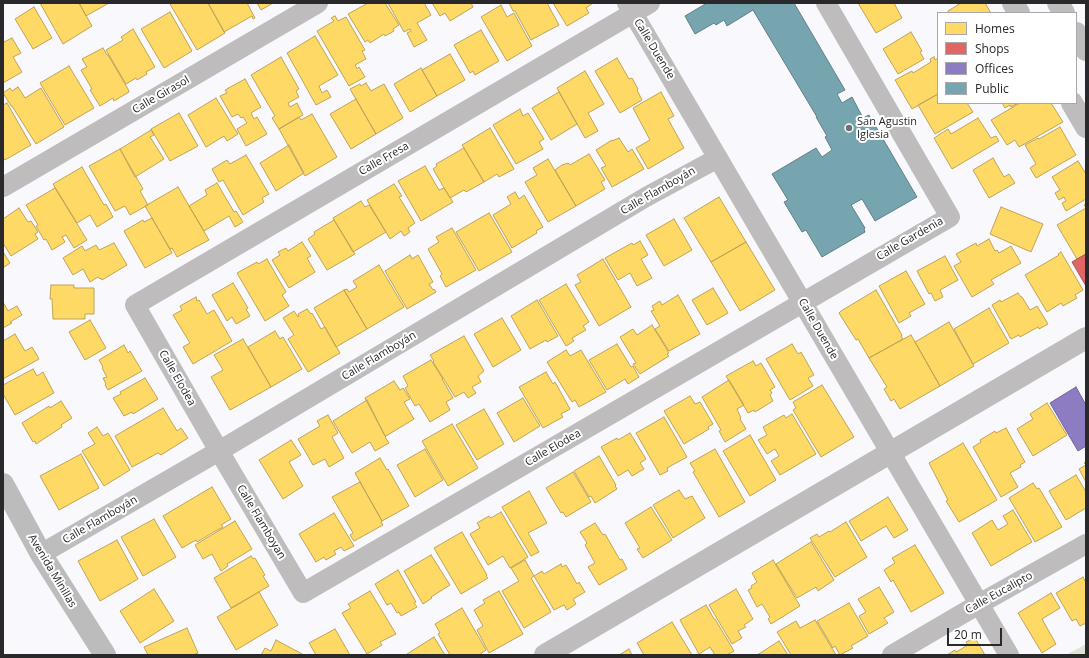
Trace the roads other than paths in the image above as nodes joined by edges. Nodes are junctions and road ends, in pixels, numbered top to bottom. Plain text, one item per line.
1 (318, 3) edge
2 (650, 3) edge
3 (826, 3) edge
4 (1013, 3) edge
5 (1058, 3) edge
6 (630, 8) edge
7 (1018, 12) edge
8 (1063, 12) edge
9 (1077, 35) edge
10 (1086, 50) edge
11 (1073, 104) edge
12 (1086, 127) edge
13 (718, 158) junction
14 (3, 187) edge
15 (802, 302) junction
16 (135, 305) joint
17 (1086, 338) edge
18 (219, 451) junction
19 (891, 453) junction
20 (3, 484) edge
21 (1086, 544) edge
22 (41, 554) junction
23 (303, 593) joint
24 (979, 604) junction
25 (105, 655) edge
26 (545, 655) edge
27 (892, 655) edge
28 (1009, 655) edge

1 - 14 street, Calle Girasol
2 - 6 street
3 - 15 street, Calle Gardenia
4 - 7 street
5 - 8 street
6 - 13 street, Calle Duende
6 - 16 street, Calle Fresa
9 - 10 street
11 - 12 street
13 - 15 street, Calle Duende
13 - 18 street, Calle Flamboyán
15 - 19 street, Calle Duende
15 - 23 street, Calle Elodea
16 - 18 street, Calle Elodea
17 - 19 street
18 - 22 street, Calle Flamboyán
18 - 23 street, Calle Flamboyan
19 - 24 street, Calle Duende
19 - 26 street
20 - 22 main road, Avenida Minillas
21 - 24 street, Calle Eucalipto
22 - 25 main road, Avenida Minillas
24 - 27 street, Calle Eucalipto
24 - 28 street, Calle Duende

